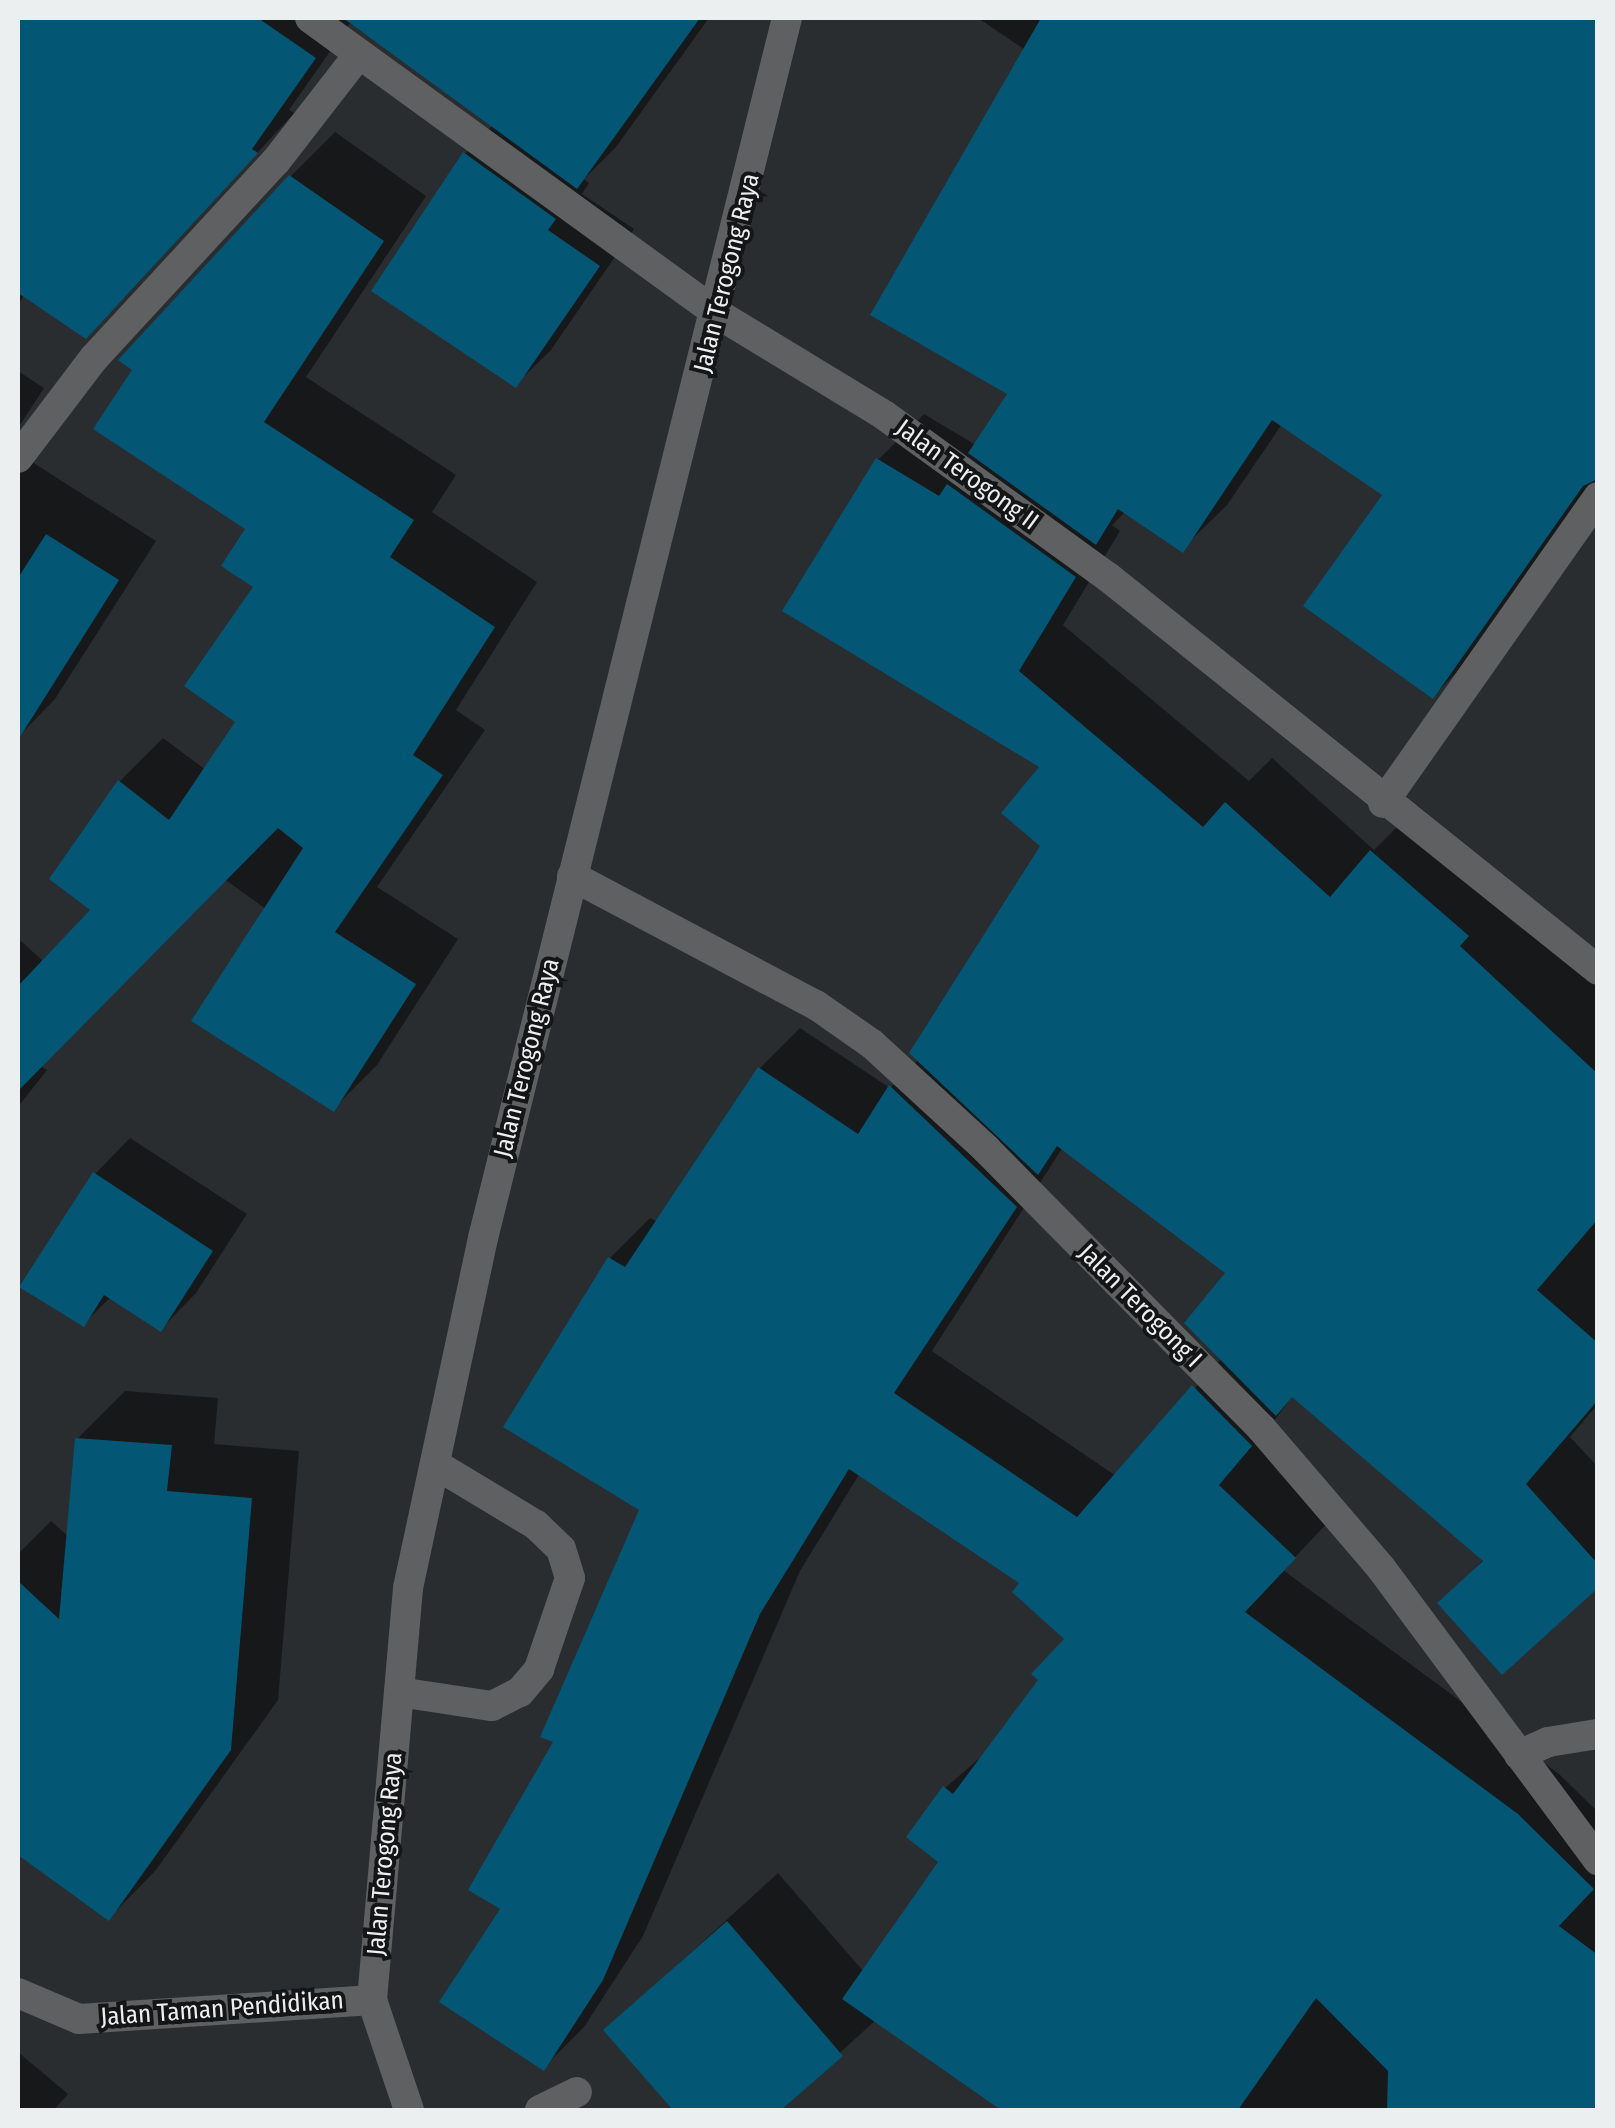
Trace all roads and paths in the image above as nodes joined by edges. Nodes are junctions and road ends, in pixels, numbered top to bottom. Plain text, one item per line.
1 (310, 18) edge
2 (787, 18) edge
3 (359, 54) junction
4 (718, 314) junction
5 (18, 458) edge
6 (1598, 497) edge
7 (1382, 802) junction
8 (572, 876) junction
9 (1598, 970) edge
10 (435, 1464) junction
11 (399, 1692) junction
12 (1598, 1734) edge
13 (1519, 1755) junction
14 (1598, 1860) edge
15 (18, 1993) edge
16 (372, 2000) junction
17 (577, 2092) dead end
18 (409, 2110) edge
19 (540, 2110) edge

1 - 3 street, Jalan Terogong II
2 - 4 street, Jalan Terogong Raya
3 - 4 street, Jalan Terogong II
3 - 5 street
4 - 7 street, Jalan Terogong II
4 - 8 street, Jalan Terogong Raya
6 - 7 street
7 - 9 street, Jalan Terogong II
8 - 10 street, Jalan Terogong Raya
8 - 13 street, Jalan Terogong I
10 - 11 street, Jalan Terogong Raya
10 - 11 street
11 - 16 street, Jalan Terogong Raya
12 - 13 street
13 - 14 street, Jalan Terogong I
15 - 16 street, Jalan Taman Pendidikan
16 - 18 street, Jalan Terogong Raya
17 - 19 street

